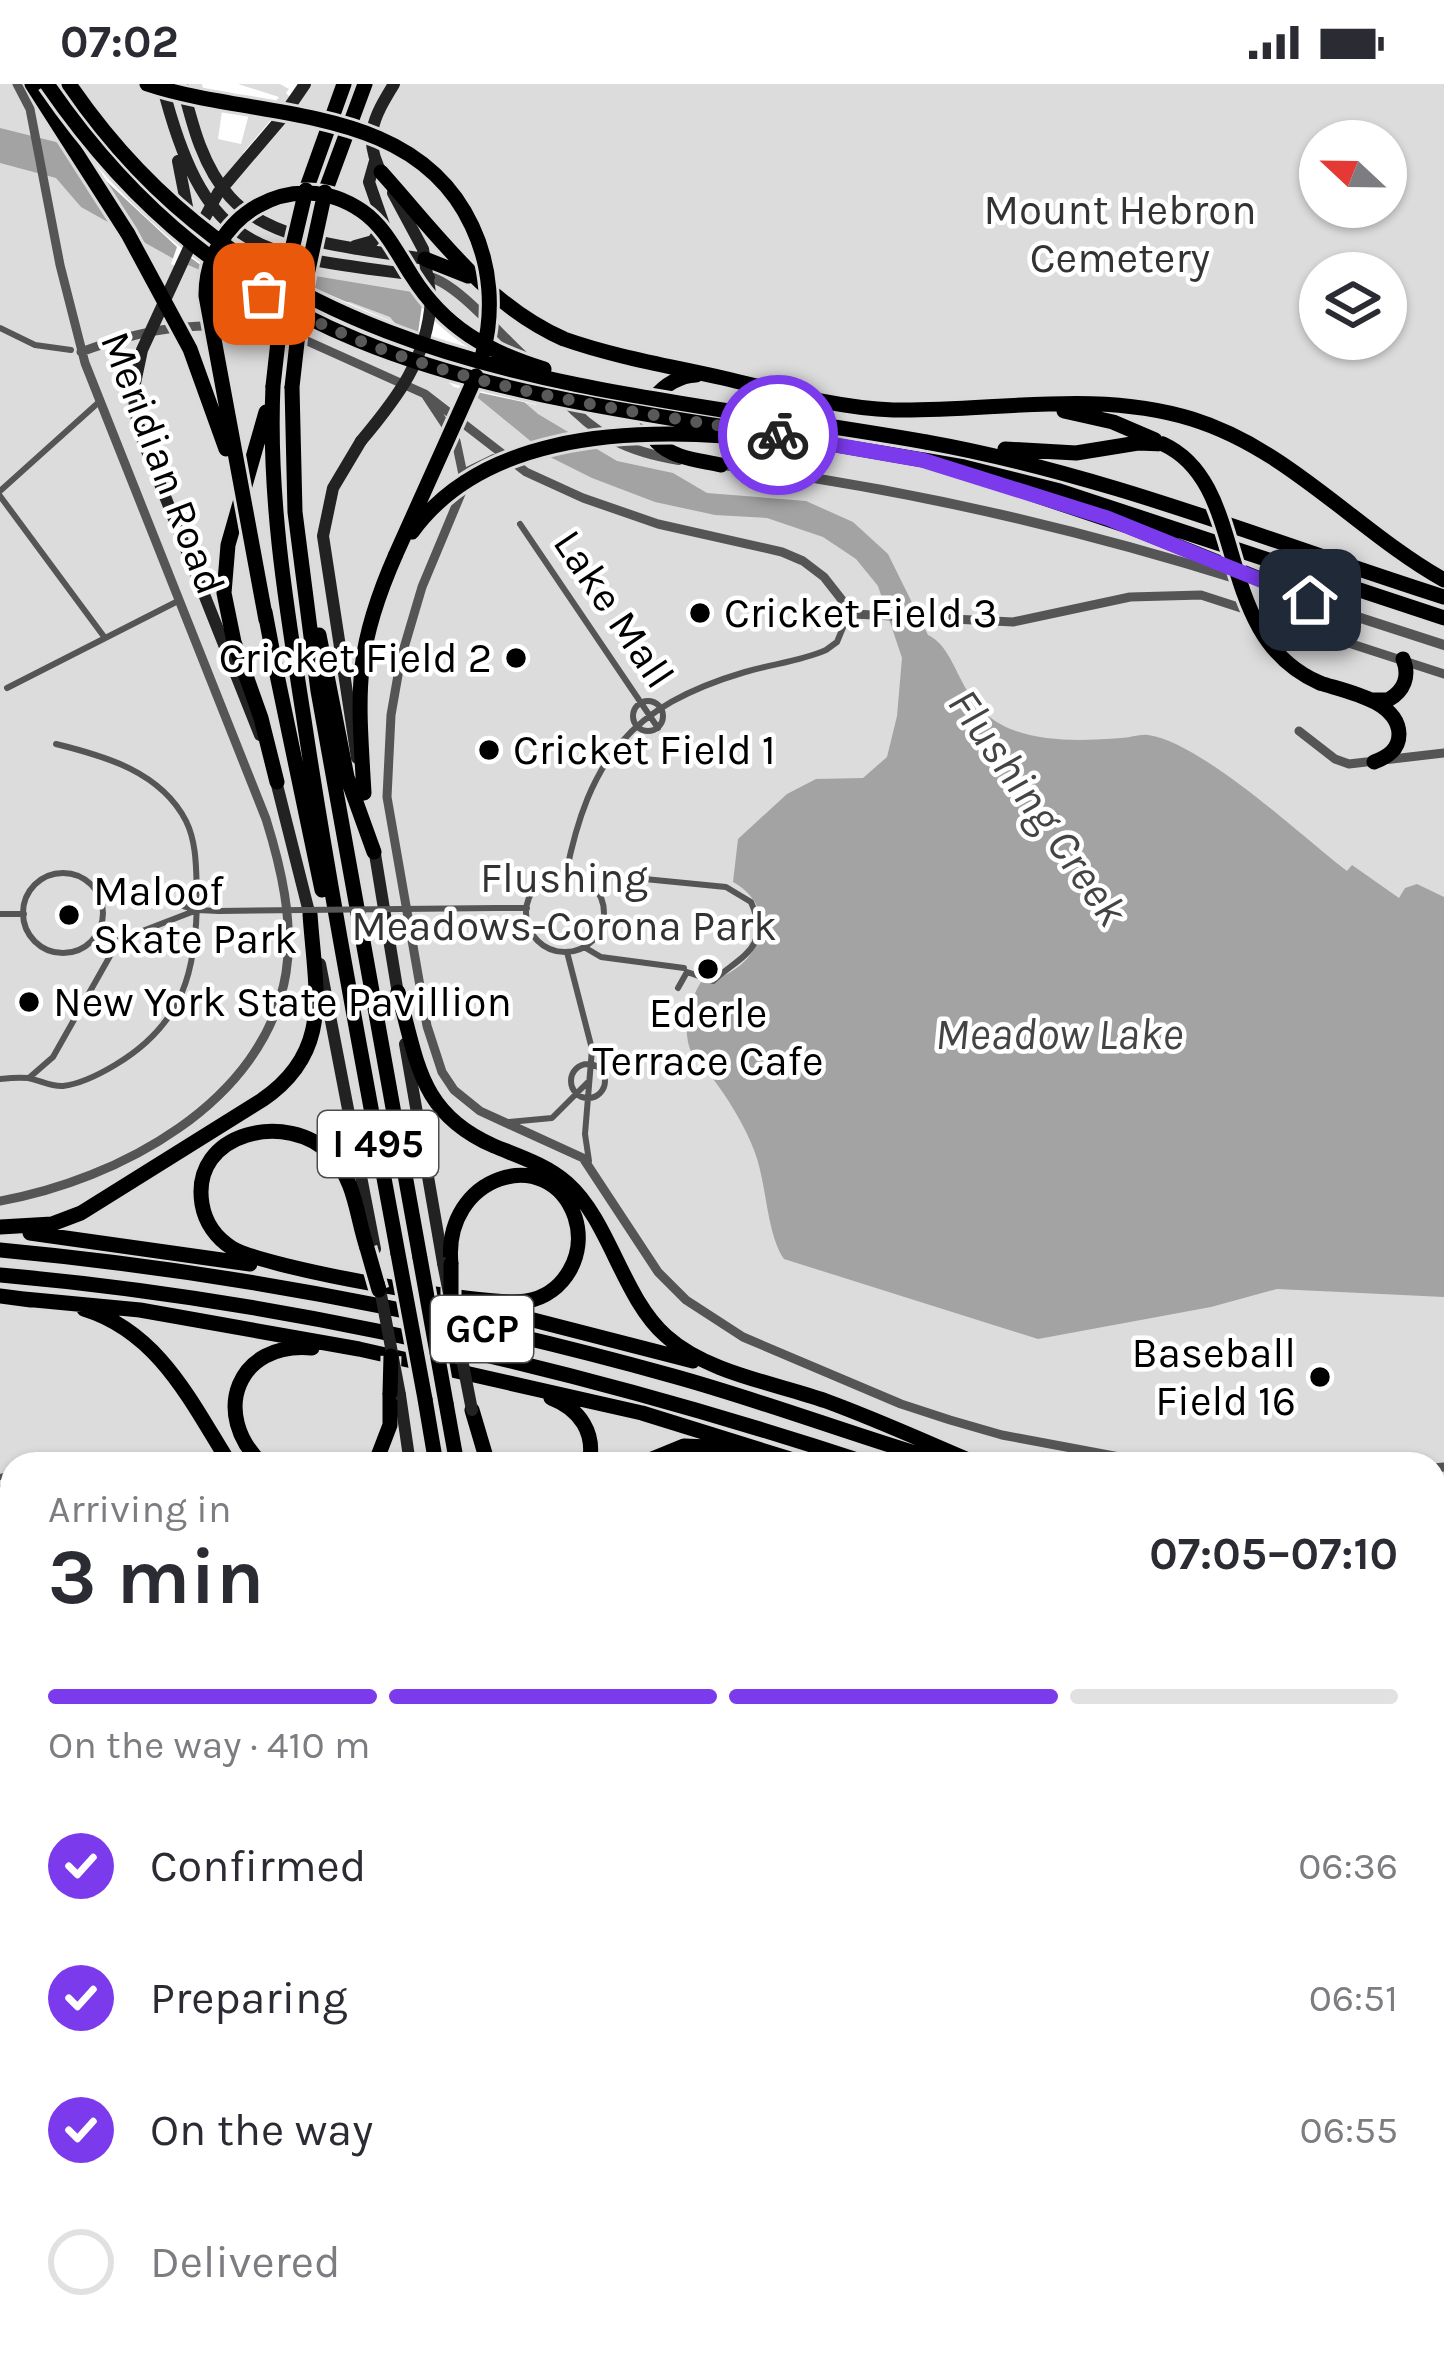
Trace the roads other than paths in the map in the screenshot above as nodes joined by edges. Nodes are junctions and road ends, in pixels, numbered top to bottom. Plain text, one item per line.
1 (17, 84) edge
2 (32, 84) edge
3 (47, 84) edge
4 (69, 84) edge
5 (146, 84) edge
6 (162, 84) edge
7 (182, 84) edge
8 (304, 84) edge
9 (344, 84) edge
10 (365, 84) edge
11 (394, 84) edge
12 (171, 120) junction
13 (378, 166) junction
14 (222, 187) junction
15 (209, 206) junction
16 (193, 230) junction
17 (344, 248) junction
18 (425, 259) junction
19 (429, 277) junction
20 (485, 288) junction
21 (0, 328) edge
22 (76, 351) junction
23 (728, 379) junction
24 (273, 386) junction
25 (610, 390) junction
26 (425, 394) junction
27 (99, 402) junction
28 (1015, 406) junction
29 (814, 441) junction
30 (1163, 444) junction
31 (924, 451) junction
32 (503, 454) junction
33 (721, 465) junction
34 (464, 473) junction
35 (0, 494) edge
36 (520, 524) dead end
37 (396, 554) junction
38 (303, 578) junction
39 (1444, 580) edge
40 (1444, 597) edge
41 (181, 600) junction
42 (1342, 612) junction
43 (1444, 618) edge
44 (266, 620) junction
45 (844, 625) dead end
46 (104, 638) junction
47 (1444, 647) edge
48 (1403, 659) junction
49 (1444, 674) edge
50 (7, 688) dead end
51 (1369, 700) junction
52 (640, 704) junction
53 (660, 708) junction
54 (649, 716) junction
55 (636, 726) junction
56 (658, 728) junction
57 (1299, 731) dead end
58 (56, 744) dead end
59 (1444, 753) edge
60 (1374, 762) junction
61 (277, 782) junction
62 (364, 793) junction
63 (374, 852) junction
64 (566, 874) junction
65 (588, 882) junction
66 (119, 886) dead end
67 (526, 908) junction
68 (196, 910) junction
69 (0, 914) edge
70 (24, 914) junction
71 (310, 914) junction
72 (584, 947) junction
73 (567, 952) junction
74 (684, 968) dead end
75 (678, 988) dead end
76 (398, 992) junction
77 (358, 1033) junction
78 (591, 1064) junction
79 (0, 1078) edge
80 (28, 1078) junction
81 (590, 1080) junction
82 (577, 1094) junction
83 (589, 1099) junction
84 (507, 1122) junction
85 (590, 1164) junction
86 (0, 1202) edge
87 (0, 1229) edge
88 (371, 1249) junction
89 (0, 1250) edge
90 (447, 1264) junction
91 (295, 1267) junction
92 (0, 1275) edge
93 (379, 1289) joint
94 (429, 1293) junction
95 (0, 1296) edge
96 (452, 1296) joint
97 (24, 1299) junction
98 (395, 1358) junction
99 (738, 1372) junction
100 (479, 1377) junction
101 (396, 1394) junction
102 (472, 1410) joint
103 (222, 1452) edge
104 (251, 1452) edge
105 (380, 1452) edge
106 (408, 1452) edge
107 (434, 1452) edge
108 (455, 1452) edge
109 (481, 1452) edge
110 (589, 1452) edge
111 (668, 1452) edge
112 (750, 1452) edge
113 (767, 1452) edge
114 (833, 1452) edge
115 (914, 1452) edge
116 (949, 1452) edge
117 (1095, 1452) edge

1 - 22 street, Meridian Road
2 - 44 highway, bridge
3 - 29 highway, bridge
4 - 25 highway, bridge
5 - 37 highway, bridge
6 - 12 main road
7 - 14 main road
8 - 14 main road
9 - 24 highway, I 495, bridge
10 - 38 highway, I 495, bridge
11 - 13 main road
12 - 15 main road
12 - 16 main road
13 - 17 main road
13 - 18 main road
13 - 20 highway
14 - 15 main road
14 - 17 main road
15 - 16 main road
15 - 19 main road
16 - 61 main road, bridge
17 - 18 main road
18 - 19 main road
18 - 20 highway
19 - 33 street
19 - 62 main road, bridge
20 - 23 highway
21 - 22 street
22 - 26 street
22 - 27 street, Meridian Road
23 - 28 highway
23 - 33 highway
24 - 61 highway
24 - 77 highway, I 495
25 - 31 highway, bridge
25 - 44 highway, bridge
26 - 32 street
26 - 34 street
27 - 35 street
27 - 41 street, Meridian Road
28 - 30 highway
28 - 39 highway
29 - 31 highway
29 - 37 highway, bridge
30 - 31 highway
30 - 51 highway, bridge
31 - 40 highway
31 - 42 highway
31 - 43 highway
32 - 34 street
32 - 48 street
33 - 42 street
34 - 84 street
35 - 46 street
36 - 52 street, Lake Mall
37 - 62 highway
38 - 63 highway
38 - 108 highway, I 495, bridge
41 - 46 street
41 - 86 street, Meridian Road
42 - 47 street
44 - 77 highway, bridge
45 - 53 street
46 - 50 street
48 - 49 street
48 - 51 highway
51 - 60 highway
52 - 53 street
52 - 54 street, Lake Mall
52 - 55 street
53 - 54 street
53 - 56 street
54 - 55 street
54 - 56 street, Lake Mall
55 - 56 street
55 - 64 street
57 - 60 street
58 - 68 street
59 - 60 street
61 - 71 main road
62 - 63 main road
63 - 76 main road
64 - 65 street
64 - 67 street
65 - 72 street
65 - 75 street
66 - 68 street
67 - 68 street, bridge
67 - 73 street
68 - 80 street
68 - 80 street
69 - 70 street
70 - 70 street
71 - 87 highway
71 - 88 main road
72 - 73 street
72 - 74 street
73 - 78 street
76 - 90 main road
76 - 99 highway
77 - 107 highway, I 495, bridge
78 - 81 street
78 - 82 street
78 - 83 street
79 - 80 street
81 - 82 street
81 - 83 street
82 - 83 street
82 - 84 street
83 - 85 street
84 - 85 street
85 - 117 street
87 - 91 highway
88 - 91 highway
88 - 93 highway, bridge
89 - 115 highway, GCP
90 - 94 highway
90 - 96 highway, bridge
91 - 94 highway
92 - 114 highway, GCP
93 - 98 main road, bridge
94 - 99 highway
95 - 97 highway
96 - 102 main road, bridge
97 - 98 highway
97 - 103 highway
98 - 100 highway
98 - 101 highway, bridge
98 - 104 highway
99 - 116 highway
100 - 110 highway
100 - 113 highway
101 - 105 highway
101 - 106 main road
102 - 109 highway
111 - 112 highway

